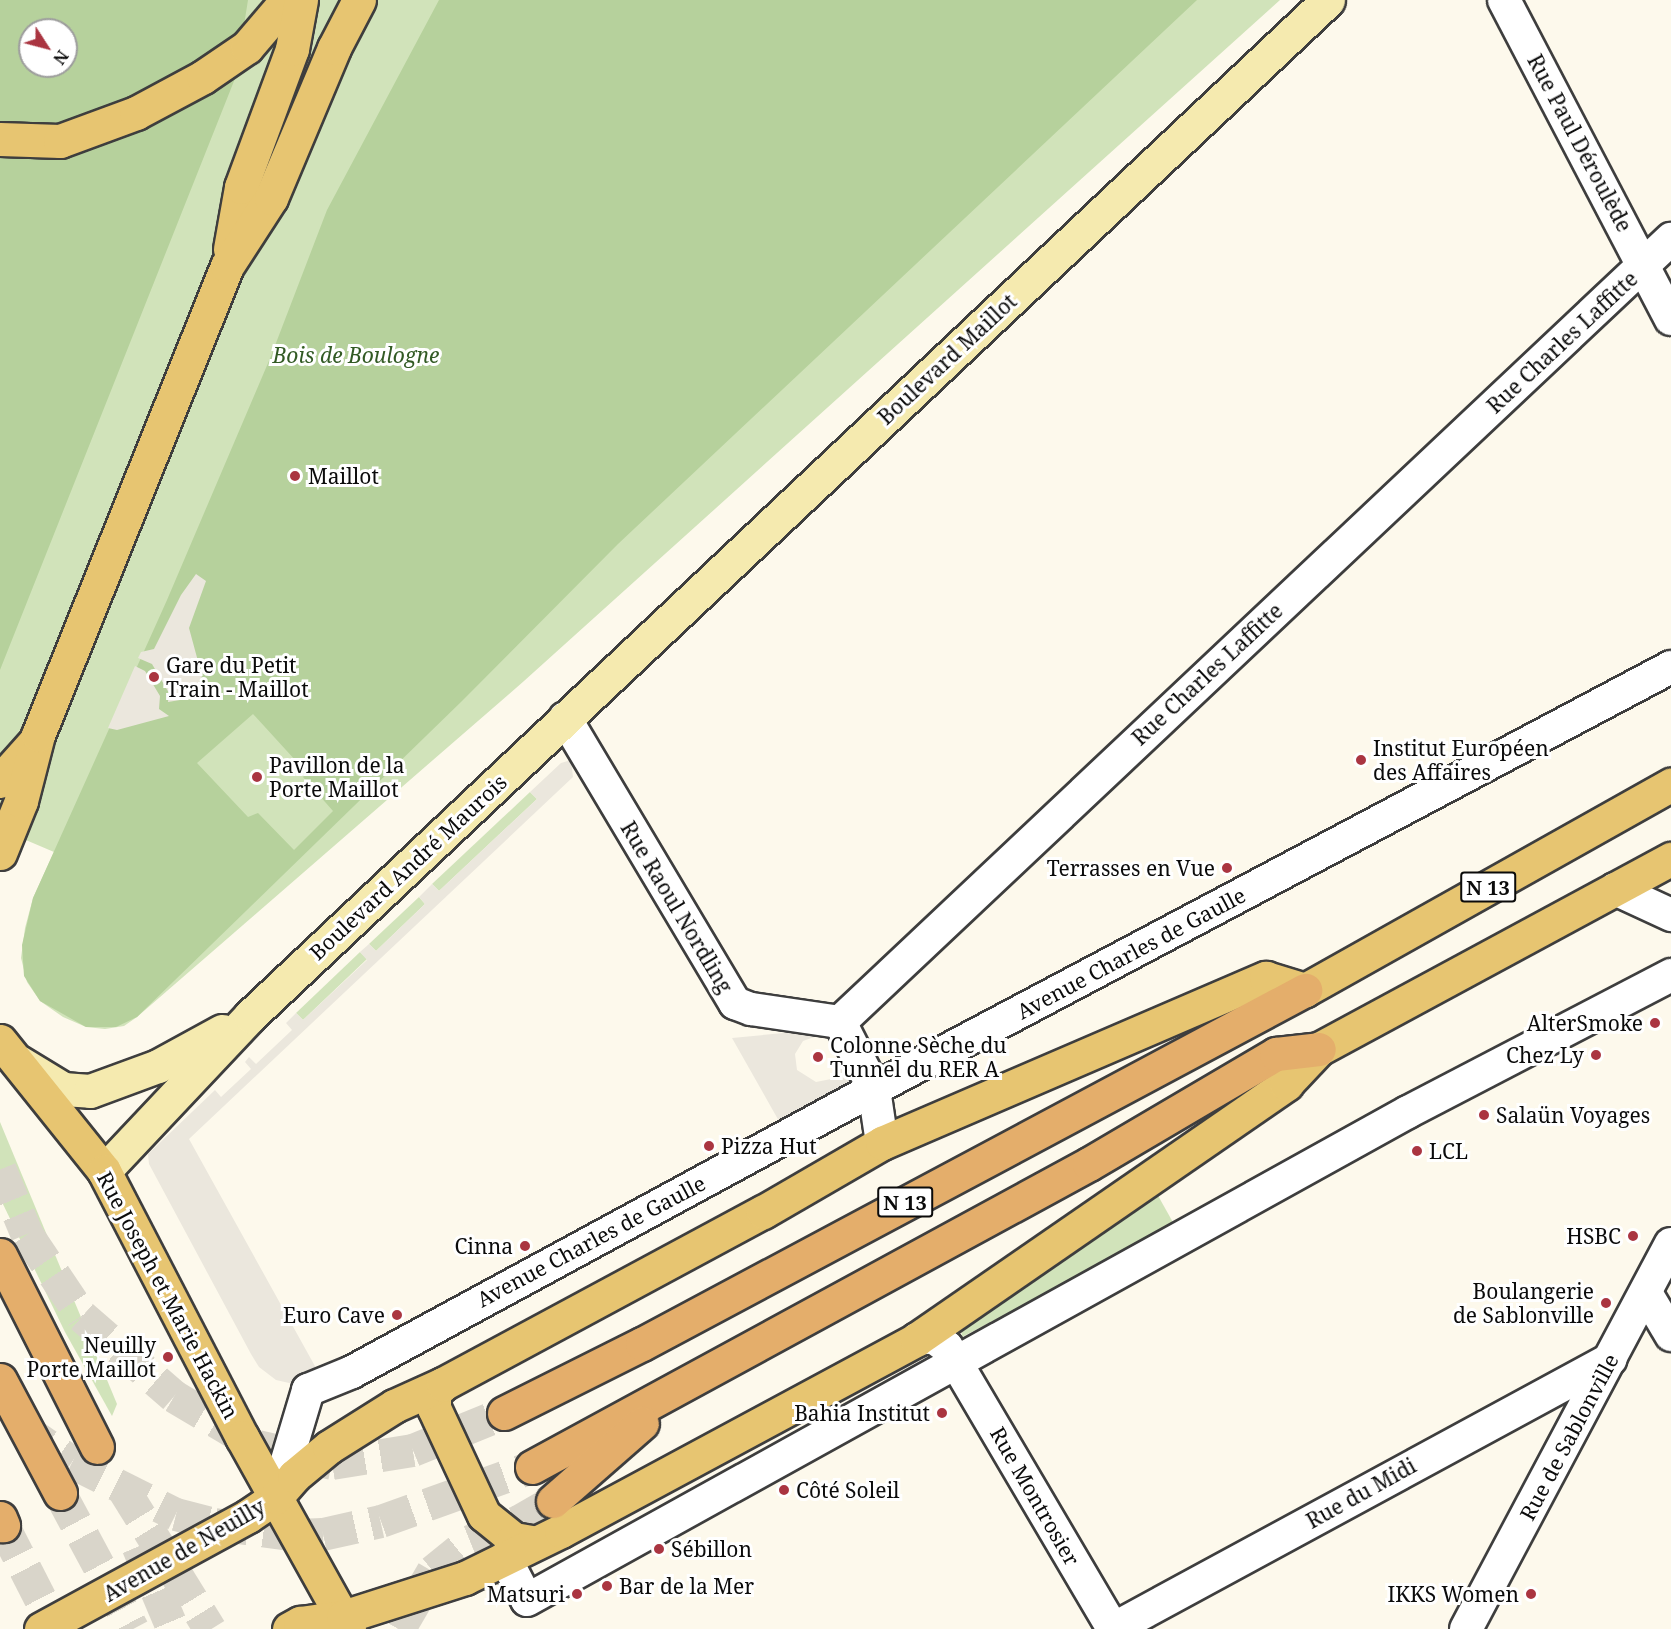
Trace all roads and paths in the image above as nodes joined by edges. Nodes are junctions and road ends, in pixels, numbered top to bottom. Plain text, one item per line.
1 (287, 0) edge
2 (301, 0) edge
3 (359, 0) edge
4 (1328, 0) edge
5 (1504, 0) edge
6 (0, 139) edge
7 (1671, 239) edge
8 (227, 266) junction
9 (1642, 266) junction
10 (1671, 319) edge
11 (1671, 667) edge
12 (566, 718) junction
13 (36, 740) junction
14 (0, 781) edge
15 (1671, 784) edge
16 (0, 853) edge
17 (1671, 859) edge
18 (1615, 889) junction
19 (1671, 915) edge
20 (1671, 975) edge
21 (1305, 990) junction
22 (250, 1016) junction
23 (840, 1022) junction
24 (4, 1045) edge
25 (1319, 1049) junction
26 (874, 1089) junction
27 (882, 1143) junction
28 (104, 1170) junction
29 (1671, 1244) edge
30 (0, 1255) edge
31 (1646, 1293) junction
32 (1671, 1335) edge
33 (916, 1339) junction
34 (1611, 1359) junction
35 (956, 1363) junction
36 (0, 1380) edge
37 (443, 1383) junction
38 (679, 1390) junction
39 (504, 1413) tunnel mouth
40 (97, 1447) dead end
41 (532, 1467) tunnel mouth
42 (60, 1493) tunnel mouth
43 (276, 1497) junction
44 (553, 1501) tunnel mouth
45 (536, 1544) junction
46 (505, 1558) junction
47 (346, 1623) edge
48 (41, 1629) edge
49 (289, 1629) edge
50 (1113, 1629) edge
51 (1466, 1629) edge

1 - 6 main road
2 - 8 main road
3 - 8 main road
4 - 12 main road, Boulevard Maillot
5 - 9 street, Rue Paul Déroulède
7 - 9 street, Rue Charles Laffitte
8 - 13 main road
9 - 10 street, Rue Paul Déroulède
9 - 23 street, Rue Charles Laffitte
11 - 26 street, Avenue Charles de Gaulle
12 - 22 main road, Boulevard André Maurois
12 - 23 street, Rue Raoul Nordling
13 - 14 main road
13 - 16 main road
15 - 21 main road, N 13
17 - 18 main road, N 13
18 - 19 street
18 - 25 main road, N 13
20 - 35 street
21 - 27 main road
21 - 39 highway, N 13
22 - 24 main road, Boulevard André Maurois
22 - 28 main road, Boulevard André Maurois
23 - 26 street
24 - 28 main road, Rue Joseph et Marie Hackin
25 - 33 main road
25 - 38 highway, N 13
26 - 27 street
26 - 43 street, Avenue Charles de Gaulle
27 - 37 main road
28 - 43 main road, Rue Joseph et Marie Hackin
29 - 31 street, Rue de Sablonville
30 - 40 highway
31 - 32 street
31 - 34 street, Rue de Sablonville
33 - 35 street
33 - 45 main road
34 - 50 street, Rue du Midi
34 - 51 street, Rue de Sablonville
35 - 46 street
35 - 50 street, Rue Montrosier
36 - 42 highway
37 - 43 main road, Avenue de Neuilly
37 - 45 main road
38 - 41 highway, N 13
38 - 44 highway
43 - 47 main road, Rue Joseph et Marie Hackin
43 - 48 main road, Avenue de Neuilly
45 - 46 main road
46 - 47 main road
47 - 49 main road

